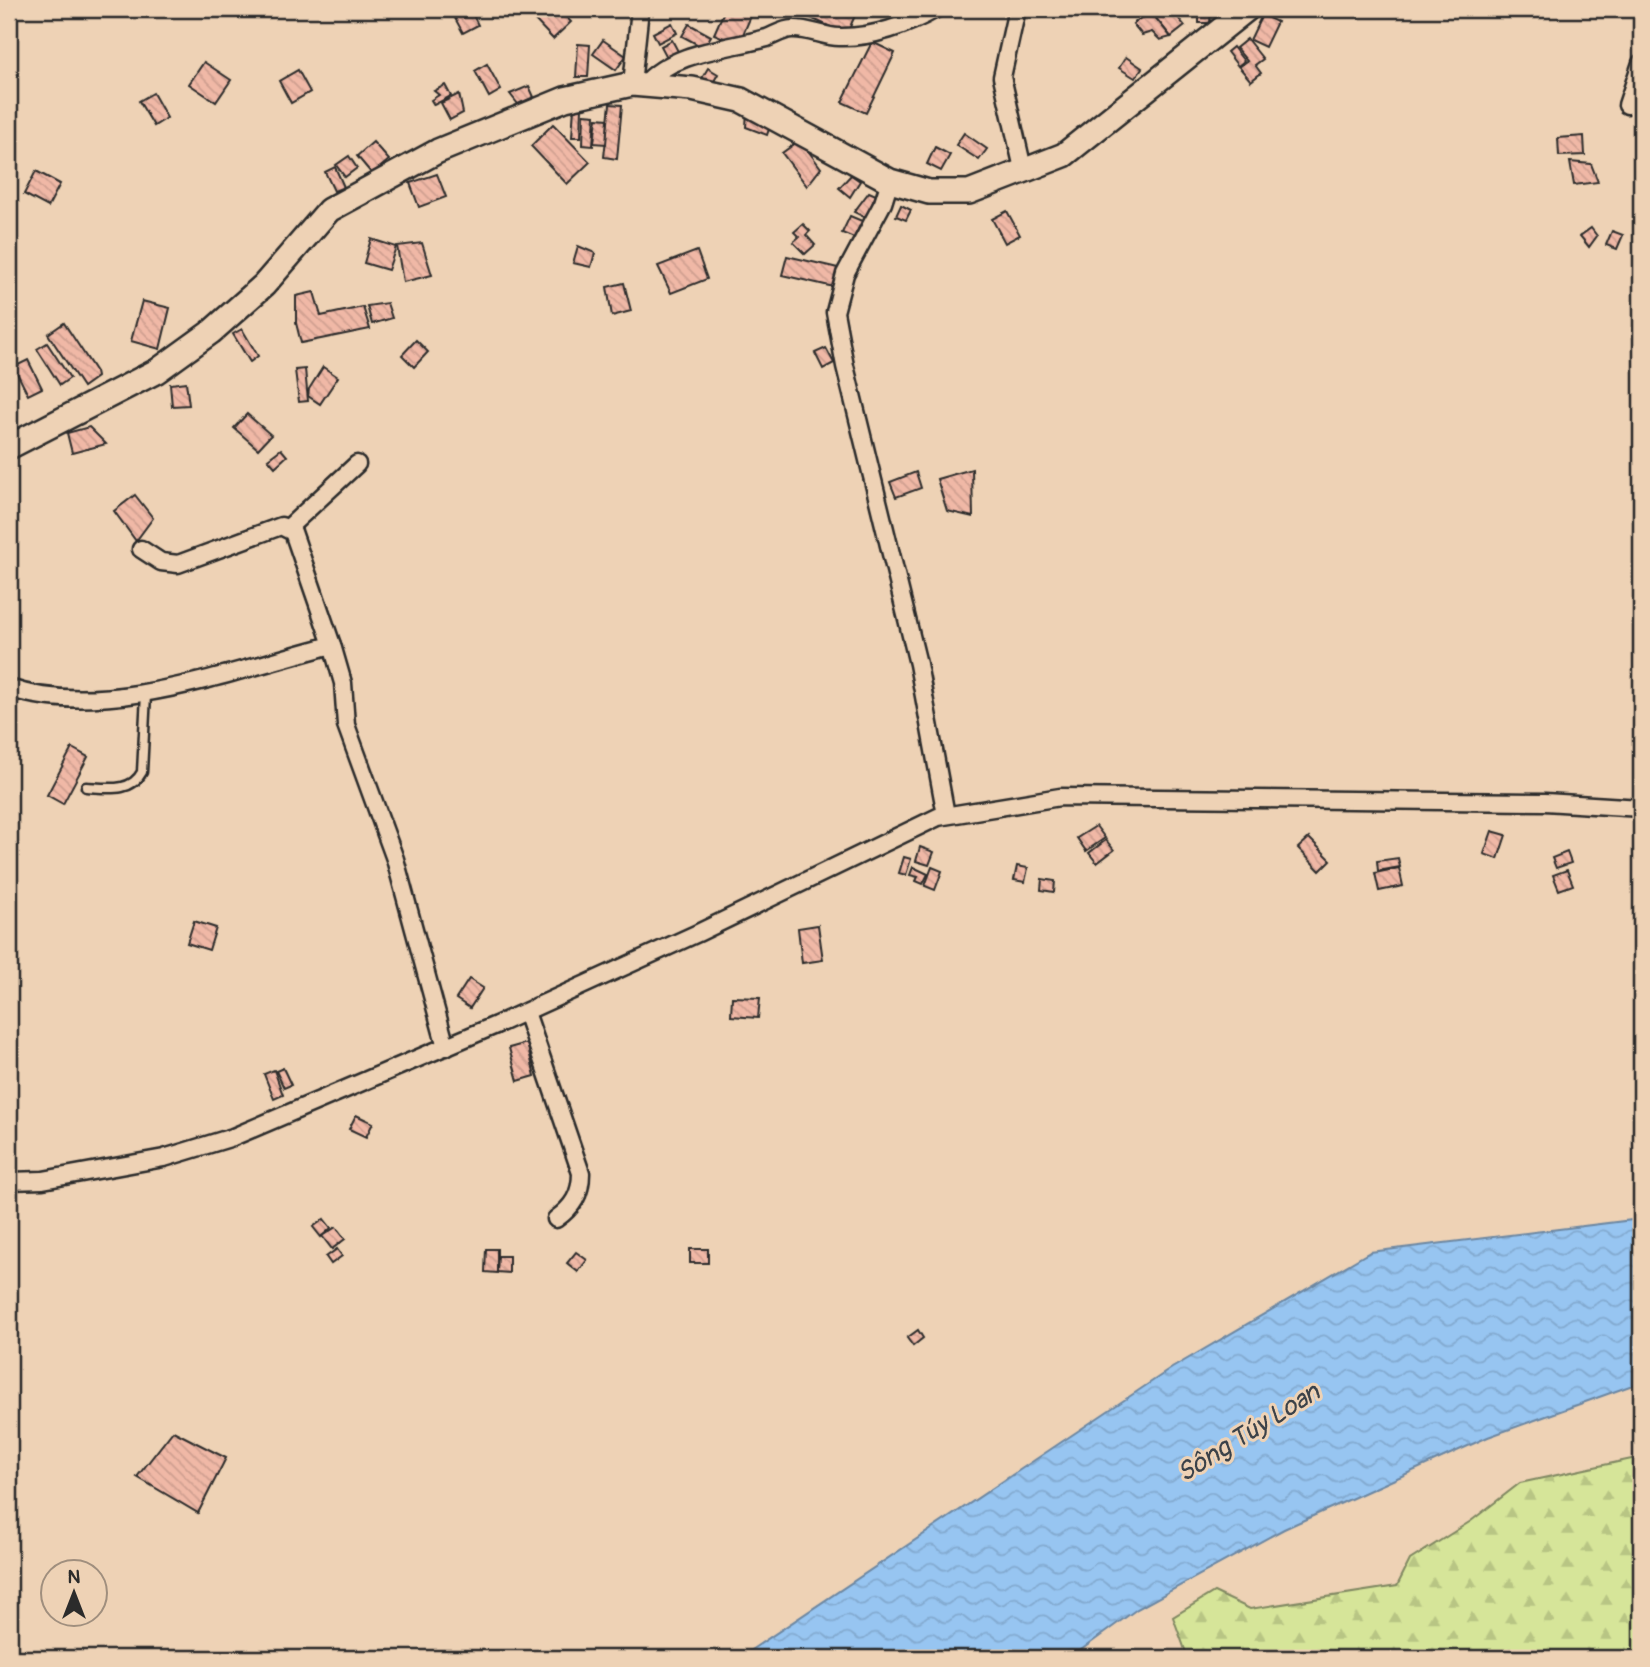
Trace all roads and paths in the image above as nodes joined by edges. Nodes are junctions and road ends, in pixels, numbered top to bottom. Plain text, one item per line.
1 (640, 9) edge
2 (936, 9) edge
3 (1017, 9) edge
4 (1247, 9) edge
5 (1641, 62) edge
6 (638, 84) junction
7 (1627, 105) dead end
8 (1024, 173) junction
9 (890, 181) junction
10 (9, 447) edge
11 (357, 464) dead end
12 (289, 527) junction
13 (141, 549) dead end
14 (332, 645) junction
15 (9, 688) edge
16 (146, 694) junction
17 (86, 787) dead end
18 (1641, 808) edge
19 (946, 815) junction
20 (526, 1012) junction
21 (446, 1046) junction
22 (9, 1181) edge
23 (556, 1219) dead end

1 - 6 street
2 - 6 street
3 - 8 street
4 - 8 street
5 - 7 street
6 - 9 street
6 - 10 street
8 - 9 street
9 - 19 street
11 - 12 street
12 - 13 street
12 - 14 street
14 - 16 street
14 - 21 street
15 - 16 street
16 - 17 lane
18 - 19 street
19 - 20 street
20 - 21 street
20 - 23 street
21 - 22 street

